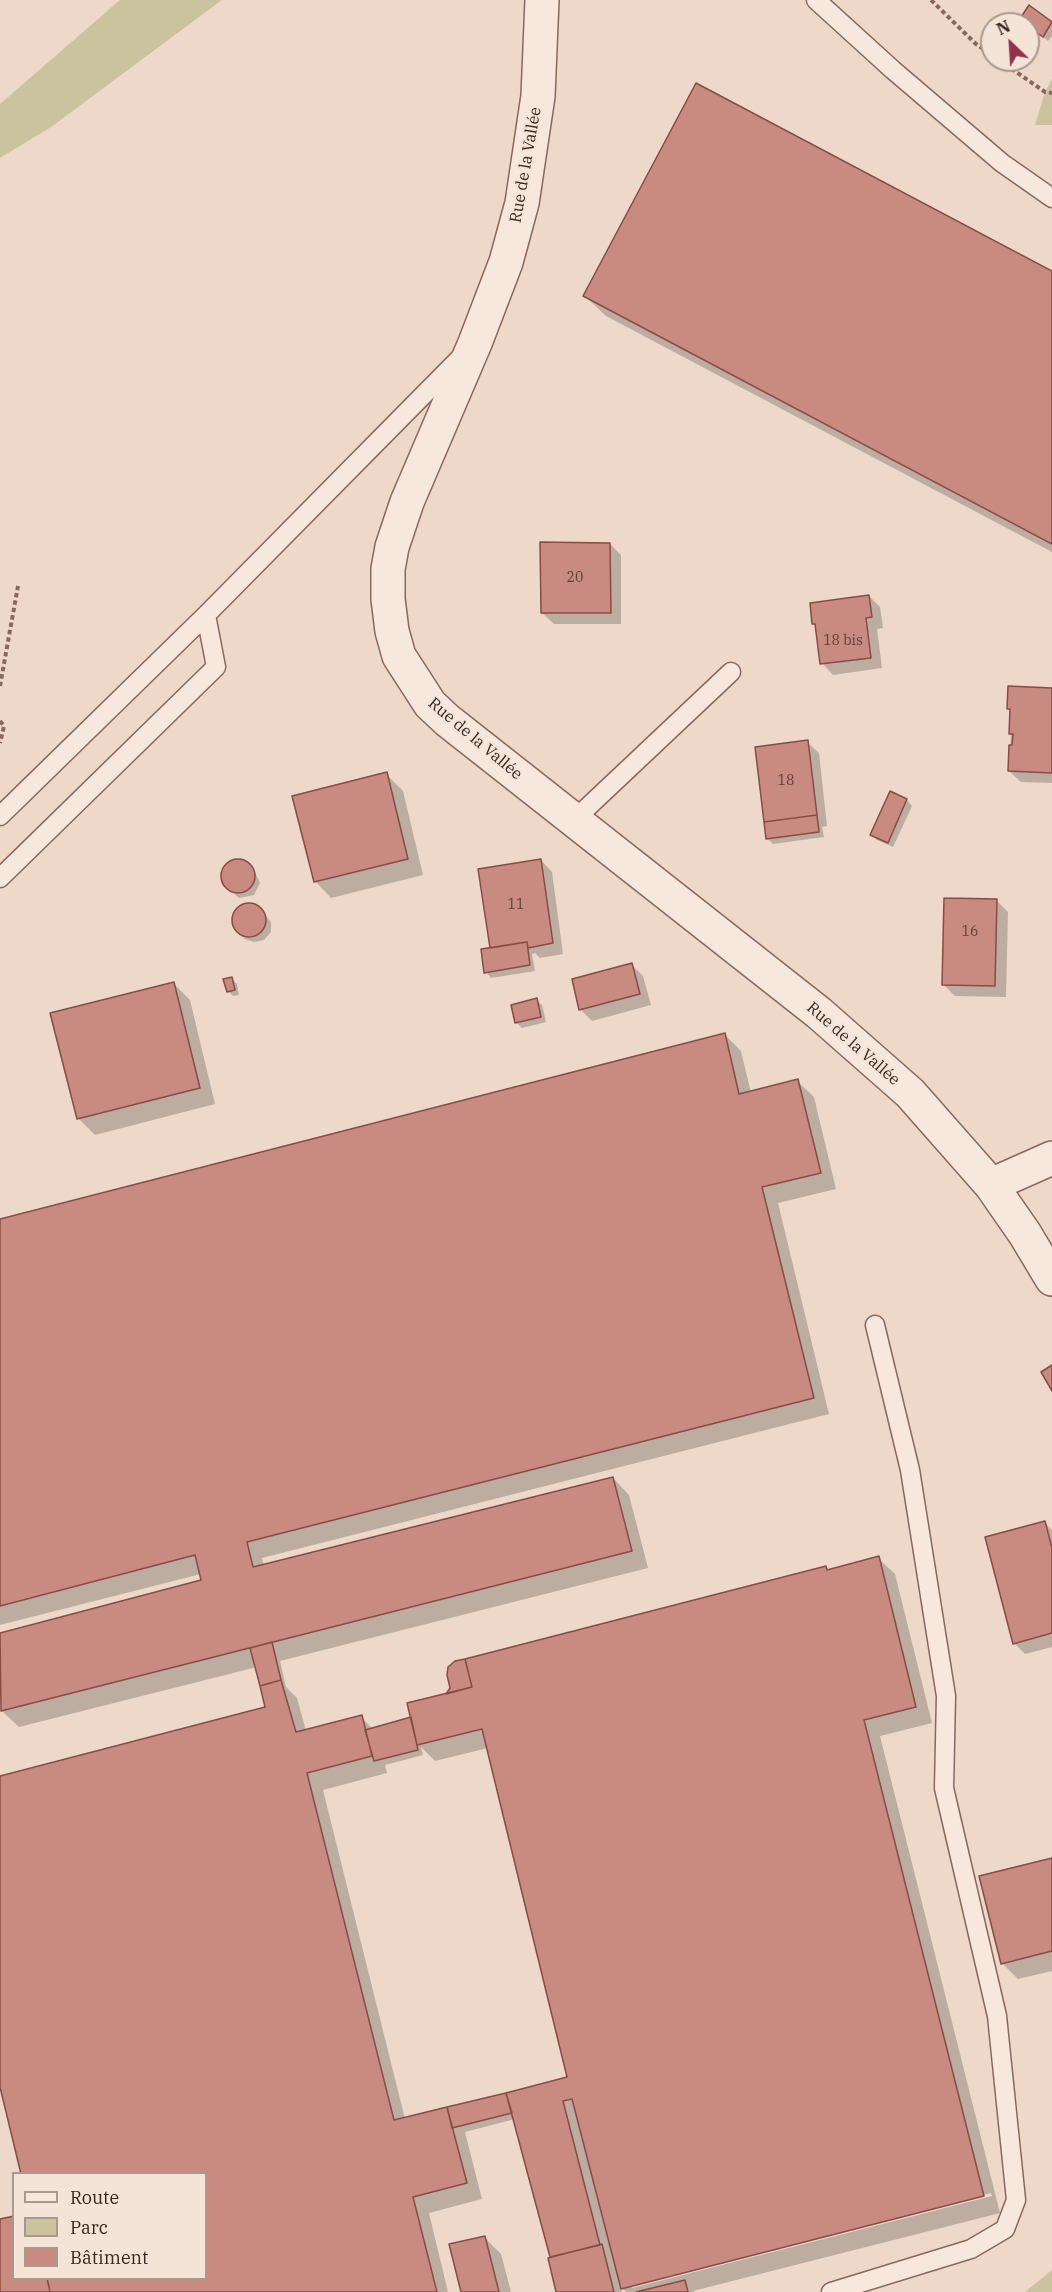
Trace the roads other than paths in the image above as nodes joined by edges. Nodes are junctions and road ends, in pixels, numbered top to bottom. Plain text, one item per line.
1 (542, 0) edge
2 (816, 0) edge
3 (1052, 198) edge
4 (474, 343) junction
5 (206, 615) junction
6 (731, 672) dead end
7 (0, 816) edge
8 (574, 820) junction
9 (0, 878) edge
10 (1052, 1158) edge
11 (991, 1185) junction
12 (1052, 1280) edge
13 (875, 1325) dead end
14 (831, 2292) edge

1 - 4 street, Rue de la Vallée
2 - 3 lane
4 - 5 lane
4 - 8 street, Rue de la Vallée
5 - 7 lane
5 - 9 lane
6 - 8 lane
8 - 11 street, Rue de la Vallée
10 - 11 street
11 - 12 street, Rue de la Vallée
13 - 14 lane

